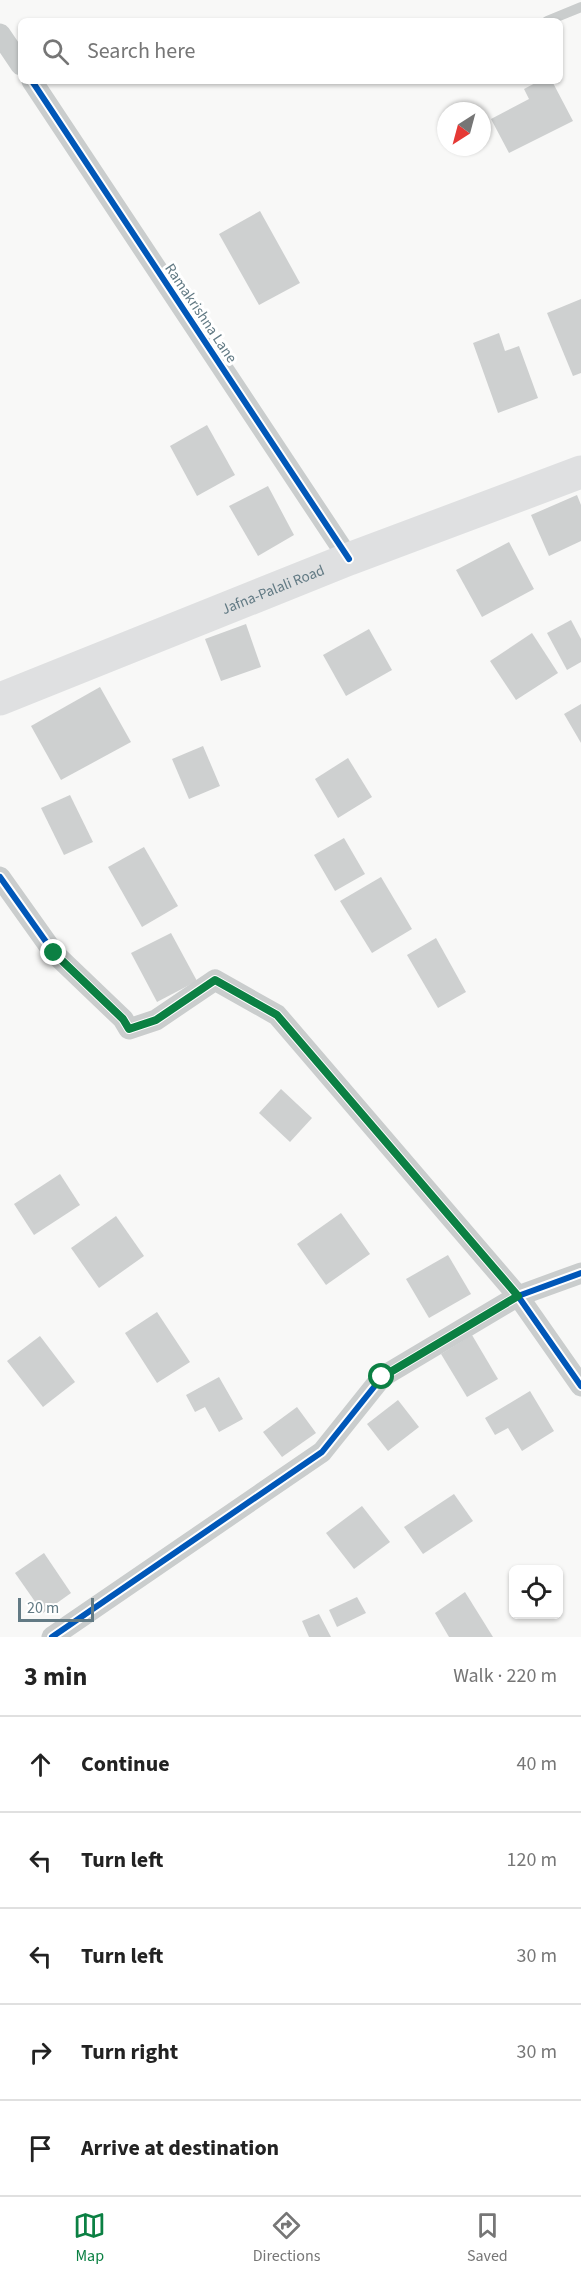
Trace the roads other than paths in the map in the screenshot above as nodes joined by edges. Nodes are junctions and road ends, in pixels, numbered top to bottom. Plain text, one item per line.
1 (581, 7) edge
2 (554, 18) edge
3 (0, 34) edge
4 (18, 61) edge
5 (34, 84) edge
6 (581, 472) edge
7 (349, 559) junction
8 (0, 699) edge
9 (0, 876) edge
10 (581, 1273) edge
11 (518, 1296) junction
12 (581, 1386) edge
13 (52, 1637) edge

1 - 2 lane
3 - 4 street
5 - 7 street, Ramakrishna Lane
6 - 7 main road, Jafna-Palali Road
7 - 8 main road, Jafna-Palali Road
9 - 11 street
10 - 11 street
11 - 12 street
11 - 13 street

